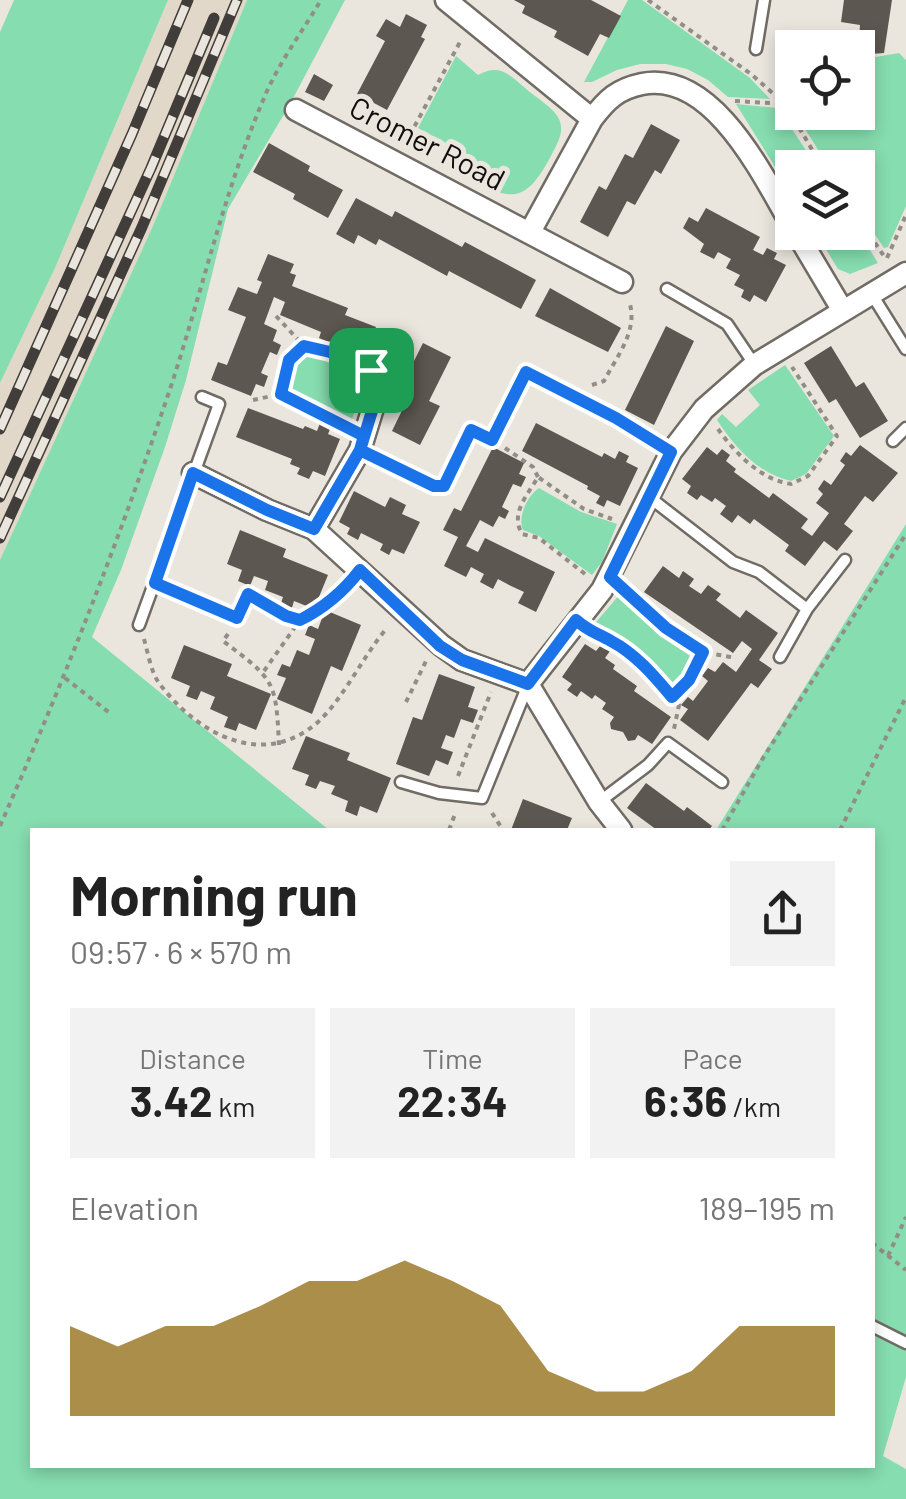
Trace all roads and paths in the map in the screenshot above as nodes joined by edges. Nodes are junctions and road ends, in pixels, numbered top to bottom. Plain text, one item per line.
1 (321, 0) edge
2 (446, 0) edge
3 (648, 0) edge
4 (764, 0) edge
5 (472, 20) junction
6 (756, 49) dead end
7 (775, 95) edge
8 (700, 99) junction
9 (775, 103) edge
10 (296, 110) dead end
11 (592, 118) junction
12 (395, 161) junction
13 (775, 196) edge
14 (906, 215) edge
15 (530, 232) junction
16 (875, 243) edge
17 (806, 250) edge
18 (886, 259) junction
19 (902, 276) edge
20 (622, 282) joint
21 (667, 289) dead end
22 (872, 293) junction
23 (842, 310) junction
24 (276, 316) dead end
25 (387, 329) dead end
26 (304, 346) junction
27 (781, 349) junction
28 (906, 350) edge
29 (754, 365) junction
30 (371, 370) junction
31 (281, 394) junction
32 (202, 396) dead end
33 (376, 398) joint
34 (253, 400) dead end
35 (582, 401) junction
36 (704, 408) junction
37 (906, 428) edge
38 (492, 440) junction
39 (893, 441) dead end
40 (362, 443) junction
41 (671, 452) junction
42 (193, 473) junction
43 (538, 477) junction
44 (434, 486) joint
45 (649, 498) junction
46 (635, 528) junction
47 (314, 529) junction
48 (906, 534) edge
49 (846, 560) dead end
50 (360, 570) junction
51 (155, 583) junction
52 (606, 584) junction
53 (807, 609) junction
54 (404, 610) junction
55 (237, 618) junction
56 (300, 620) junction
57 (576, 620) junction
58 (139, 625) joint
59 (440, 646) junction
60 (703, 652) junction
61 (780, 657) dead end
62 (736, 658) dead end
63 (498, 670) junction
64 (264, 671) junction
65 (66, 678) junction
66 (528, 684) junction
67 (672, 697) junction
68 (906, 697) edge
69 (406, 702) dead end
70 (111, 714) dead end
71 (668, 743) junction
72 (279, 745) junction
73 (401, 782) dead end
74 (722, 782) dead end
75 (451, 794) junction
76 (482, 798) junction
77 (599, 802) junction
78 (0, 826) edge
79 (502, 828) edge
80 (619, 828) edge
81 (723, 828) edge
82 (841, 828) edge
83 (906, 1217) edge
84 (875, 1245) edge
85 (888, 1256) junction
86 (906, 1270) edge
87 (875, 1328) edge
88 (906, 1343) edge

1 - 65 path
2 - 5 street
3 - 7 path
4 - 6 lane
5 - 11 street
5 - 12 path
8 - 9 path
8 - 11 street
8 - 13 street
10 - 12 street, Cromer Road
11 - 15 street
12 - 15 street, Cromer Road
14 - 18 path
15 - 20 street, Cromer Road
16 - 18 path
17 - 23 street
18 - 19 path
19 - 22 street
20 - 35 path
21 - 29 lane
22 - 23 street
22 - 28 lane
23 - 27 street
24 - 26 path
25 - 30 path
26 - 30 path
26 - 31 path
27 - 29 street
27 - 36 path
29 - 36 street
30 - 33 path
31 - 34 path
31 - 40 path
32 - 42 lane
33 - 40 street
35 - 38 lane
35 - 41 lane
36 - 41 street
37 - 39 lane
38 - 43 path
38 - 44 path
40 - 44 lane
40 - 47 street
41 - 45 street
42 - 47 street
42 - 51 lane
43 - 46 path
43 - 52 path
45 - 46 street
45 - 53 lane
46 - 52 street
47 - 50 street
48 - 81 path
49 - 53 lane
50 - 54 street
50 - 56 path
51 - 55 lane
51 - 58 lane
52 - 57 street
52 - 60 path
53 - 61 lane
54 - 59 street
54 - 72 path
55 - 56 path
55 - 64 path
56 - 64 path
57 - 66 street
57 - 67 path
58 - 72 path
59 - 63 street
59 - 69 path
60 - 62 path
60 - 67 path
63 - 66 street
63 - 75 path
64 - 72 path
65 - 70 path
65 - 78 path
66 - 76 lane
66 - 77 street
67 - 71 path
68 - 82 path
71 - 74 lane
71 - 77 lane
73 - 75 lane
75 - 76 lane
76 - 79 path
77 - 80 street
83 - 85 path
84 - 85 path
85 - 86 path
87 - 88 lane

